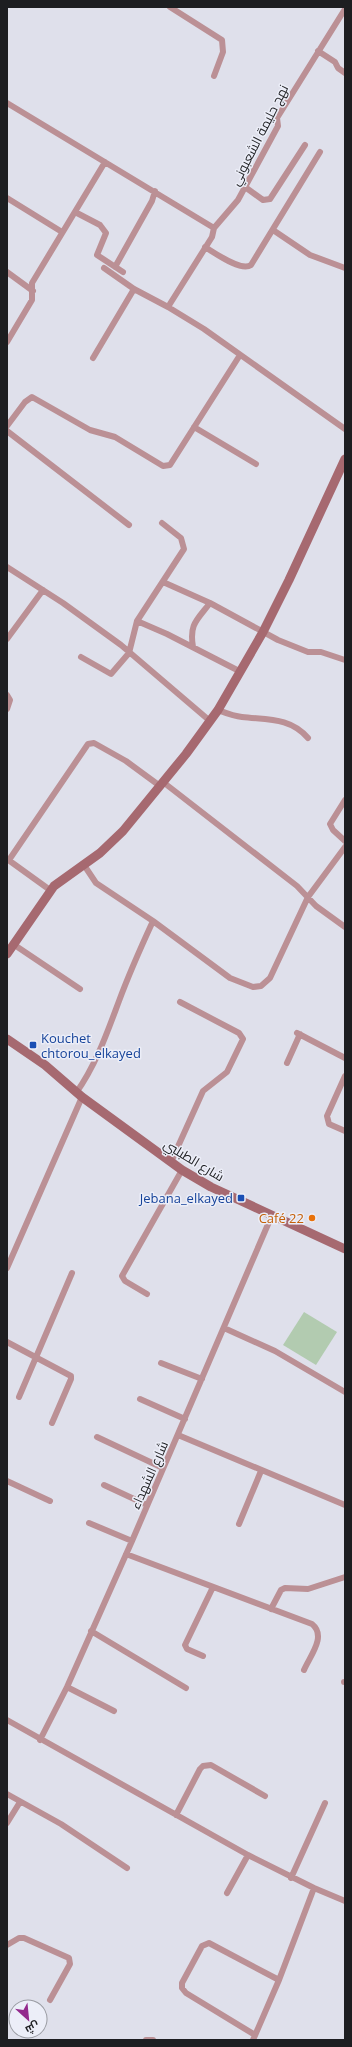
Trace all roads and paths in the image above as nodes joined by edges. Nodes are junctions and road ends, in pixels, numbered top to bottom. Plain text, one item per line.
1 (170, 7) edge
2 (345, 9) edge
3 (318, 51) junction
4 (345, 73) edge
5 (214, 76) dead end
6 (7, 103) edge
7 (305, 145) dead end
8 (320, 152) dead end
9 (105, 162) junction
10 (245, 187) junction
11 (155, 191) junction
12 (7, 198) edge
13 (74, 212) junction
14 (214, 228) junction
15 (273, 230) junction
16 (62, 232) junction
17 (205, 247) junction
18 (116, 267) junction
19 (104, 268) dead end
20 (345, 268) edge
21 (7, 272) edge
22 (123, 272) dead end
23 (134, 289) junction
24 (33, 291) junction
25 (168, 307) junction
26 (7, 342) edge
27 (240, 355) junction
28 (94, 358) dead end
29 (7, 426) edge
30 (194, 427) junction
31 (345, 429) edge
32 (7, 431) edge
33 (345, 459) edge
34 (256, 464) dead end
35 (162, 523) dead end
36 (129, 525) dead end
37 (7, 567) edge
38 (162, 582) junction
39 (44, 590) junction
40 (210, 604) junction
41 (137, 621) junction
42 (264, 632) junction
43 (7, 639) edge
44 (193, 646) junction
45 (129, 653) junction
46 (81, 657) dead end
47 (345, 660) edge
48 (241, 672) junction
49 (7, 695) edge
50 (7, 709) edge
51 (218, 710) junction
52 (210, 721) junction
53 (308, 738) dead end
54 (162, 784) junction
55 (345, 800) edge
56 (345, 841) edge
57 (345, 847) edge
58 (8, 860) edge
59 (84, 865) junction
60 (50, 890) junction
61 (308, 897) junction
62 (153, 921) junction
63 (345, 926) edge
64 (13, 944) junction
65 (7, 954) edge
66 (80, 989) dead end
67 (180, 1002) dead end
68 (7, 1039) edge
69 (7, 1046) edge
70 (345, 1058) edge
71 (287, 1063) dead end
72 (345, 1076) edge
73 (63, 1082) junction
74 (79, 1095) junction
75 (345, 1131) edge
76 (171, 1162) junction
77 (182, 1170) junction
78 (272, 1215) junction
79 (345, 1249) edge
80 (7, 1268) edge
81 (72, 1273) dead end
82 (147, 1294) dead end
83 (224, 1328) junction
84 (7, 1342) edge
85 (37, 1358) junction
86 (162, 1363) dead end
87 (202, 1379) junction
88 (345, 1392) edge
89 (19, 1398) dead end
90 (140, 1400) dead end
91 (185, 1419) junction
92 (52, 1423) dead end
93 (178, 1435) junction
94 (97, 1437) dead end
95 (163, 1468) junction
96 (261, 1471) junction
97 (7, 1481) edge
98 (104, 1484) dead end
99 (50, 1501) dead end
100 (148, 1505) junction
101 (345, 1505) edge
102 (89, 1523) dead end
103 (239, 1524) dead end
104 (132, 1541) junction
105 (126, 1554) junction
106 (345, 1577) edge
107 (213, 1587) junction
108 (271, 1610) junction
109 (91, 1631) junction
110 (203, 1656) dead end
111 (304, 1670) dead end
112 (67, 1687) junction
113 (186, 1688) dead end
114 (114, 1711) dead end
115 (7, 1720) edge
116 (40, 1740) junction
117 (7, 1794) edge
118 (265, 1796) dead end
119 (20, 1802) junction
120 (325, 1803) dead end
121 (176, 1815) junction
122 (7, 1823) edge
123 (248, 1855) junction
124 (127, 1868) dead end
125 (291, 1878) junction
126 (314, 1888) junction
127 (227, 1893) dead end
128 (345, 1901) edge
129 (7, 1945) edge
130 (279, 1980) junction
131 (50, 2000) dead end
132 (254, 2037) edge
133 (146, 2040) edge
134 (153, 2040) edge

1 - 5 street
2 - 3 street, نهج حليمة الشعبوني
3 - 4 street
3 - 10 street, نهج حليمة الشعبوني
6 - 9 street
7 - 10 street
8 - 15 street
9 - 11 street
9 - 13 street
10 - 14 street, نهج حليمة الشعبوني
11 - 14 street
11 - 18 street
12 - 16 street
13 - 16 street
13 - 18 street
14 - 17 street, نهج حليمة الشعبوني
15 - 17 street
15 - 20 street
16 - 24 street
17 - 25 street, نهج حليمة الشعبوني
18 - 22 street
19 - 23 street
21 - 24 street
23 - 25 street
23 - 28 street
24 - 26 street
25 - 27 street
27 - 30 street
27 - 31 street
29 - 30 street
30 - 34 street
32 - 36 street
33 - 42 street
35 - 38 street
37 - 39 street
38 - 40 street
38 - 41 street
39 - 43 street
39 - 45 street
40 - 42 street
40 - 44 street
41 - 44 street
41 - 45 street
42 - 47 street
42 - 48 street
44 - 48 street
45 - 46 street
45 - 52 street
48 - 51 street
49 - 50 street
51 - 52 street
51 - 53 street
52 - 54 street
54 - 58 street
54 - 59 street
54 - 61 street
55 - 56 street
57 - 61 street
58 - 60 street
59 - 60 street
59 - 62 street
60 - 64 street
61 - 62 street
61 - 63 street
62 - 74 street
64 - 65 street
64 - 66 street
67 - 76 street
68 - 73 street, شارع الطبلبي
69 - 73 street, شارع الطبلبي
70 - 71 street
72 - 75 street
73 - 74 street, شارع الطبلبي
74 - 76 street, شارع الطبلبي
74 - 80 street
76 - 77 street, شارع الطبلبي
77 - 78 street, شارع الطبلبي
77 - 82 street
78 - 79 street, شارع الطبلبي
78 - 83 street, شارع الشهداء
81 - 85 street
83 - 87 street, شارع الشهداء
83 - 88 street
84 - 85 street
85 - 89 street
85 - 92 street
86 - 87 street
87 - 91 street, شارع الشهداء
90 - 91 street
91 - 93 street, شارع الشهداء
93 - 95 street, شارع الشهداء
93 - 96 street
94 - 95 street
95 - 100 street, شارع الشهداء
96 - 101 street
96 - 103 street
97 - 99 street
98 - 100 street
100 - 104 street, شارع الشهداء
102 - 104 street
104 - 105 street, شارع الشهداء
105 - 107 street
105 - 109 street, شارع الشهداء
106 - 108 street
107 - 108 street
107 - 110 street
108 - 111 street
109 - 112 street, شارع الشهداء
109 - 113 street
112 - 114 street
112 - 116 street, شارع الشهداء
115 - 116 street
116 - 121 street
117 - 119 street
118 - 121 street
119 - 122 street
119 - 124 street
120 - 125 street
121 - 123 street
123 - 125 street
123 - 127 street
125 - 126 street
126 - 128 street
126 - 130 street
129 - 131 street
130 - 132 street
130 - 132 street
133 - 134 street

